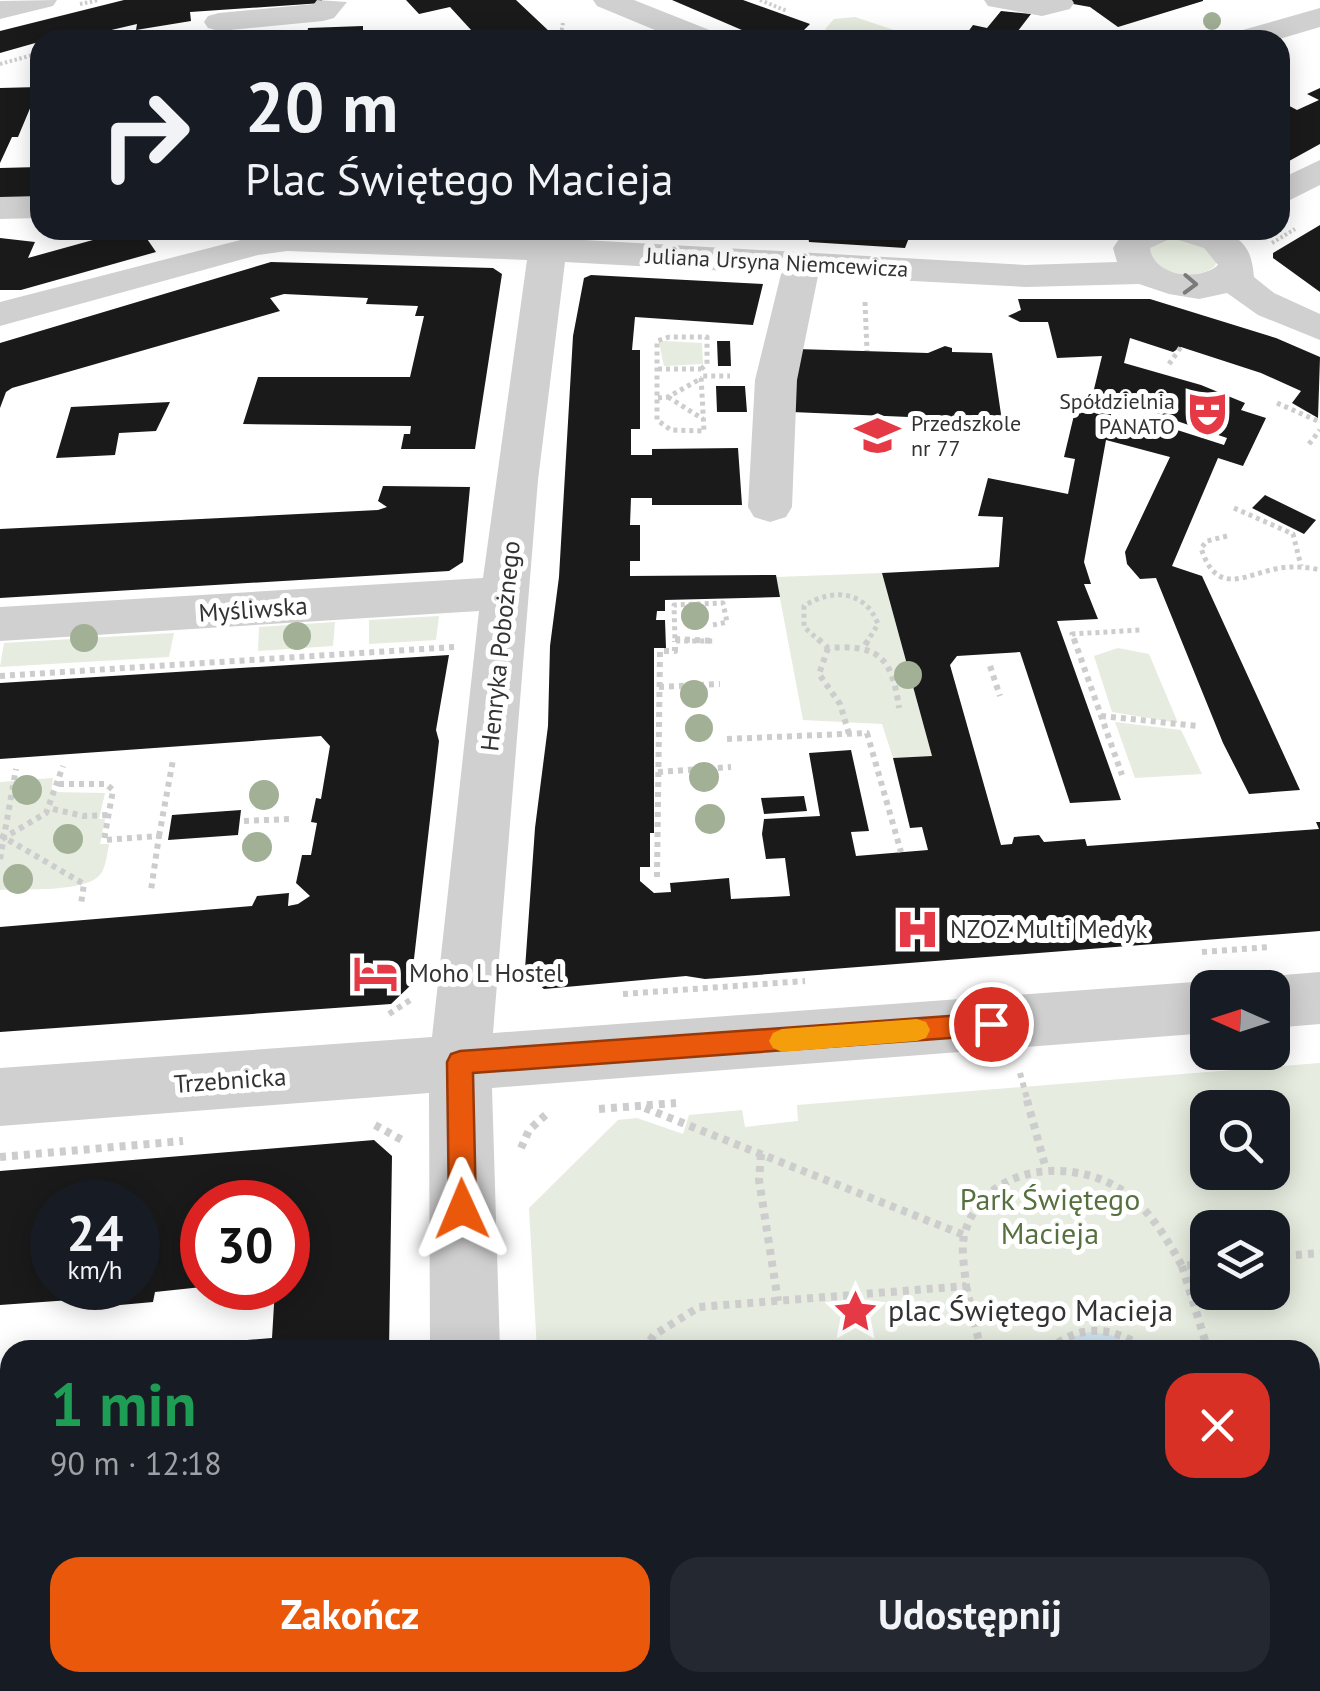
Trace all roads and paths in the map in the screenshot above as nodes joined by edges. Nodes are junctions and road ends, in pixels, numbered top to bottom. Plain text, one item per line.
1 (42, 0) edge
2 (608, 0) edge
3 (760, 0) edge
4 (999, 0) edge
5 (1304, 0) edge
6 (332, 2) edge
7 (1058, 3) dead end
8 (1320, 8) edge
9 (0, 10) edge
10 (787, 11) dead end
11 (1320, 16) edge
12 (219, 22) dead end
13 (572, 30) edge
14 (682, 30) edge
15 (1275, 30) edge
16 (1290, 38) edge
17 (1310, 48) dead end
18 (30, 56) edge
19 (0, 64) edge
20 (1320, 170) edge
21 (1290, 188) edge
22 (30, 207) edge
23 (0, 208) edge
24 (1304, 224) dead end
25 (1290, 233) edge
26 (548, 240) edge
27 (1136, 240) edge
28 (1197, 240) edge
29 (1279, 240) edge
30 (1263, 250) dead end
31 (802, 264) junction
32 (1144, 272) junction
33 (1232, 275) junction
34 (865, 289) dead end
35 (0, 314) edge
36 (1320, 328) edge
37 (1181, 347) dead end
38 (866, 351) dead end
39 (1169, 364) dead end
40 (658, 369) junction
41 (701, 374) junction
42 (717, 376) dead end
43 (668, 397) junction
44 (658, 398) junction
45 (1277, 402) dead end
46 (1320, 417) edge
47 (704, 420) junction
48 (1320, 430) edge
49 (1308, 444) dead end
50 (770, 507) dead end
51 (1234, 508) dead end
52 (1228, 536) dead end
53 (1301, 566) junction
54 (1320, 570) edge
55 (506, 593) junction
56 (0, 624) edge
57 (713, 625) dead end
58 (1141, 630) dead end
59 (715, 641) dead end
60 (675, 642) junction
61 (865, 644) junction
62 (828, 648) junction
63 (458, 657) dead end
64 (990, 666) dead end
65 (0, 676) edge
66 (720, 684) dead end
67 (659, 687) junction
68 (1000, 696) dead end
69 (900, 708) dead end
70 (1101, 716) junction
71 (1198, 726) dead end
72 (849, 734) junction
73 (727, 739) dead end
74 (173, 760) dead end
75 (63, 766) dead end
76 (731, 767) dead end
77 (16, 769) dead end
78 (658, 772) junction
79 (1122, 775) dead end
80 (59, 784) junction
81 (53, 808) junction
82 (108, 814) junction
83 (290, 818) dead end
84 (244, 821) dead end
85 (159, 836) junction
86 (1, 837) edge
87 (902, 852) dead end
88 (0, 859) edge
89 (656, 877) dead end
90 (151, 890) dead end
91 (81, 904) dead end
92 (814, 980) dead end
93 (1290, 980) edge
94 (1190, 981) edge
95 (605, 996) dead end
96 (1320, 998) edge
97 (460, 1062) junction
98 (1020, 1073) dead end
99 (0, 1098) edge
100 (644, 1107) dead end
101 (550, 1111) dead end
102 (356, 1127) dead end
103 (198, 1140) dead end
104 (521, 1145) dead end
105 (403, 1148) dead end
106 (761, 1154) junction
107 (0, 1157) edge
108 (1046, 1169) junction
109 (964, 1235) junction
110 (1320, 1253) edge
111 (1290, 1256) edge
112 (1190, 1265) edge
113 (1182, 1266) junction
114 (966, 1286) junction
115 (778, 1301) junction
116 (465, 1340) edge
117 (651, 1340) edge
118 (979, 1340) edge
119 (1059, 1340) edge
120 (1132, 1340) edge
121 (1205, 1340) edge

1 - 9 street
2 - 13 street
2 - 14 street
3 - 10 path
4 - 7 street
5 - 8 street
6 - 12 street
11 - 15 street
16 - 17 street
18 - 19 path
20 - 21 street
22 - 23 street
24 - 25 path
26 - 31 street, Juliana Ursyna Niemcewicza
26 - 35 street, Juliana Ursyna Niemcewicza
26 - 55 street, Henryka Pobożnego
27 - 32 street
28 - 33 street
29 - 30 path
31 - 32 street, Juliana Ursyna Niemcewicza
31 - 50 street
32 -> 33 street, Juliana Ursyna Niemcewicza
33 - 36 street
34 - 38 path
37 - 39 path
40 - 41 path
40 - 41 path
40 - 44 path
41 - 42 path
41 - 43 path
41 - 47 path
43 - 44 path
43 - 47 path
44 - 47 path
45 - 46 path
48 - 49 path
51 - 53 path
52 - 53 path
53 - 54 path
55 - 56 street, Myśliwska
55 - 97 street, Henryka Pobożnego
57 - 60 path
58 - 70 path
59 - 60 path
60 - 67 path
61 - 62 path
61 - 62 path
61 - 69 path
62 - 72 path
63 - 65 path
64 - 68 path
66 - 67 path
67 - 78 path
70 - 71 path
70 - 79 path
72 - 73 path
72 - 87 path
74 - 85 path
75 - 80 path
76 - 78 path
77 - 86 path
78 - 89 path
80 - 81 path
80 - 82 path
81 - 82 path
81 - 86 path
82 - 85 path
83 - 84 path
85 - 90 path
86 - 88 path
86 - 91 path
92 - 95 path
93 - 96 street
94 - 97 street
97 - 99 street, Trzebnicka
97 - 116 street
98 - 108 path
100 - 106 path
101 - 104 path
102 - 105 path
103 - 107 path
106 - 109 path
106 - 115 path
108 - 109 path
108 - 113 path
109 - 114 path
110 - 111 path
112 - 113 path
113 - 121 path
114 - 115 path
114 - 118 path
115 - 117 path
119 - 120 path

